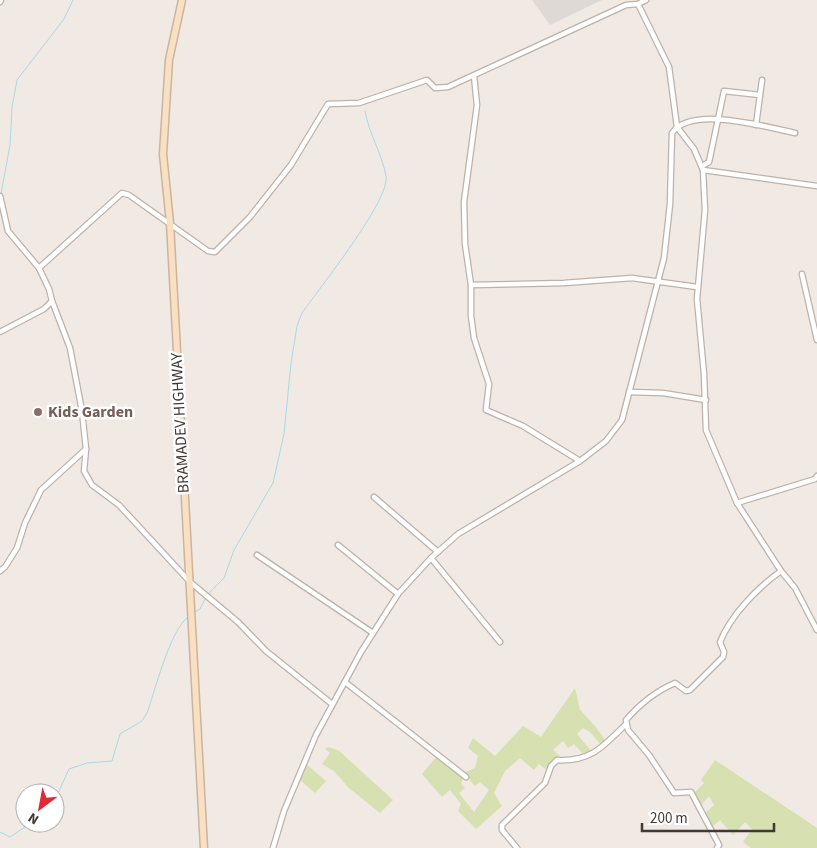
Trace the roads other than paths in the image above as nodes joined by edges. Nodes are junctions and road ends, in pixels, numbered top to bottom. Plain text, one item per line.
1 (182, 0) edge
2 (646, 0) edge
3 (638, 4) junction
4 (474, 76) junction
5 (762, 80) dead end
6 (760, 95) junction
7 (720, 118) junction
8 (756, 125) junction
9 (677, 127) junction
10 (795, 133) dead end
11 (702, 168) junction
12 (817, 186) edge
13 (0, 196) edge
14 (170, 223) junction
15 (39, 268) junction
16 (802, 274) dead end
17 (659, 280) junction
18 (471, 285) junction
19 (697, 287) junction
20 (52, 301) junction
21 (0, 332) edge
22 (817, 340) edge
23 (629, 392) junction
24 (706, 400) junction
25 (86, 449) junction
26 (580, 461) junction
27 (817, 476) edge
28 (374, 498) dead end
29 (737, 502) junction
30 (338, 545) dead end
31 (438, 552) junction
32 (257, 555) dead end
33 (431, 558) junction
34 (0, 571) edge
35 (781, 571) junction
36 (190, 582) junction
37 (398, 594) junction
38 (817, 630) edge
39 (373, 633) junction
40 (500, 642) dead end
41 (345, 682) junction
42 (332, 704) junction
43 (625, 725) junction
44 (466, 777) dead end
45 (719, 847) edge
46 (204, 848) edge
47 (273, 848) edge
48 (517, 848) edge

1 - 14 street, BRAMADEV HIGHWAY
2 - 3 street
3 - 4 street
3 - 9 street
4 - 14 street
4 - 18 street
5 - 6 street
6 - 7 street
6 - 8 street
7 - 8 street
7 - 9 street
7 - 11 street
8 - 10 street
9 - 11 street
9 - 17 street
11 - 12 street
11 - 19 street
13 - 15 street
14 - 15 street
14 - 36 street, BRAMADEV HIGHWAY
15 - 20 street
16 - 22 street
17 - 18 street
17 - 19 street
17 - 23 street
18 - 26 street
19 - 24 street
20 - 21 street
20 - 25 street
23 - 24 street
23 - 26 street
24 - 29 street
25 - 34 street
25 - 36 street
26 - 31 street
27 - 29 street
28 - 31 street
29 - 35 street
30 - 37 street
31 - 33 street
32 - 39 street
33 - 37 street
33 - 40 street
35 - 38 street
35 - 43 street
36 - 42 street
36 - 46 street, BRAMADEV HIGHWAY
37 - 39 street
39 - 41 street
41 - 42 street
41 - 44 street
42 - 47 street
43 - 45 street
43 - 48 street

